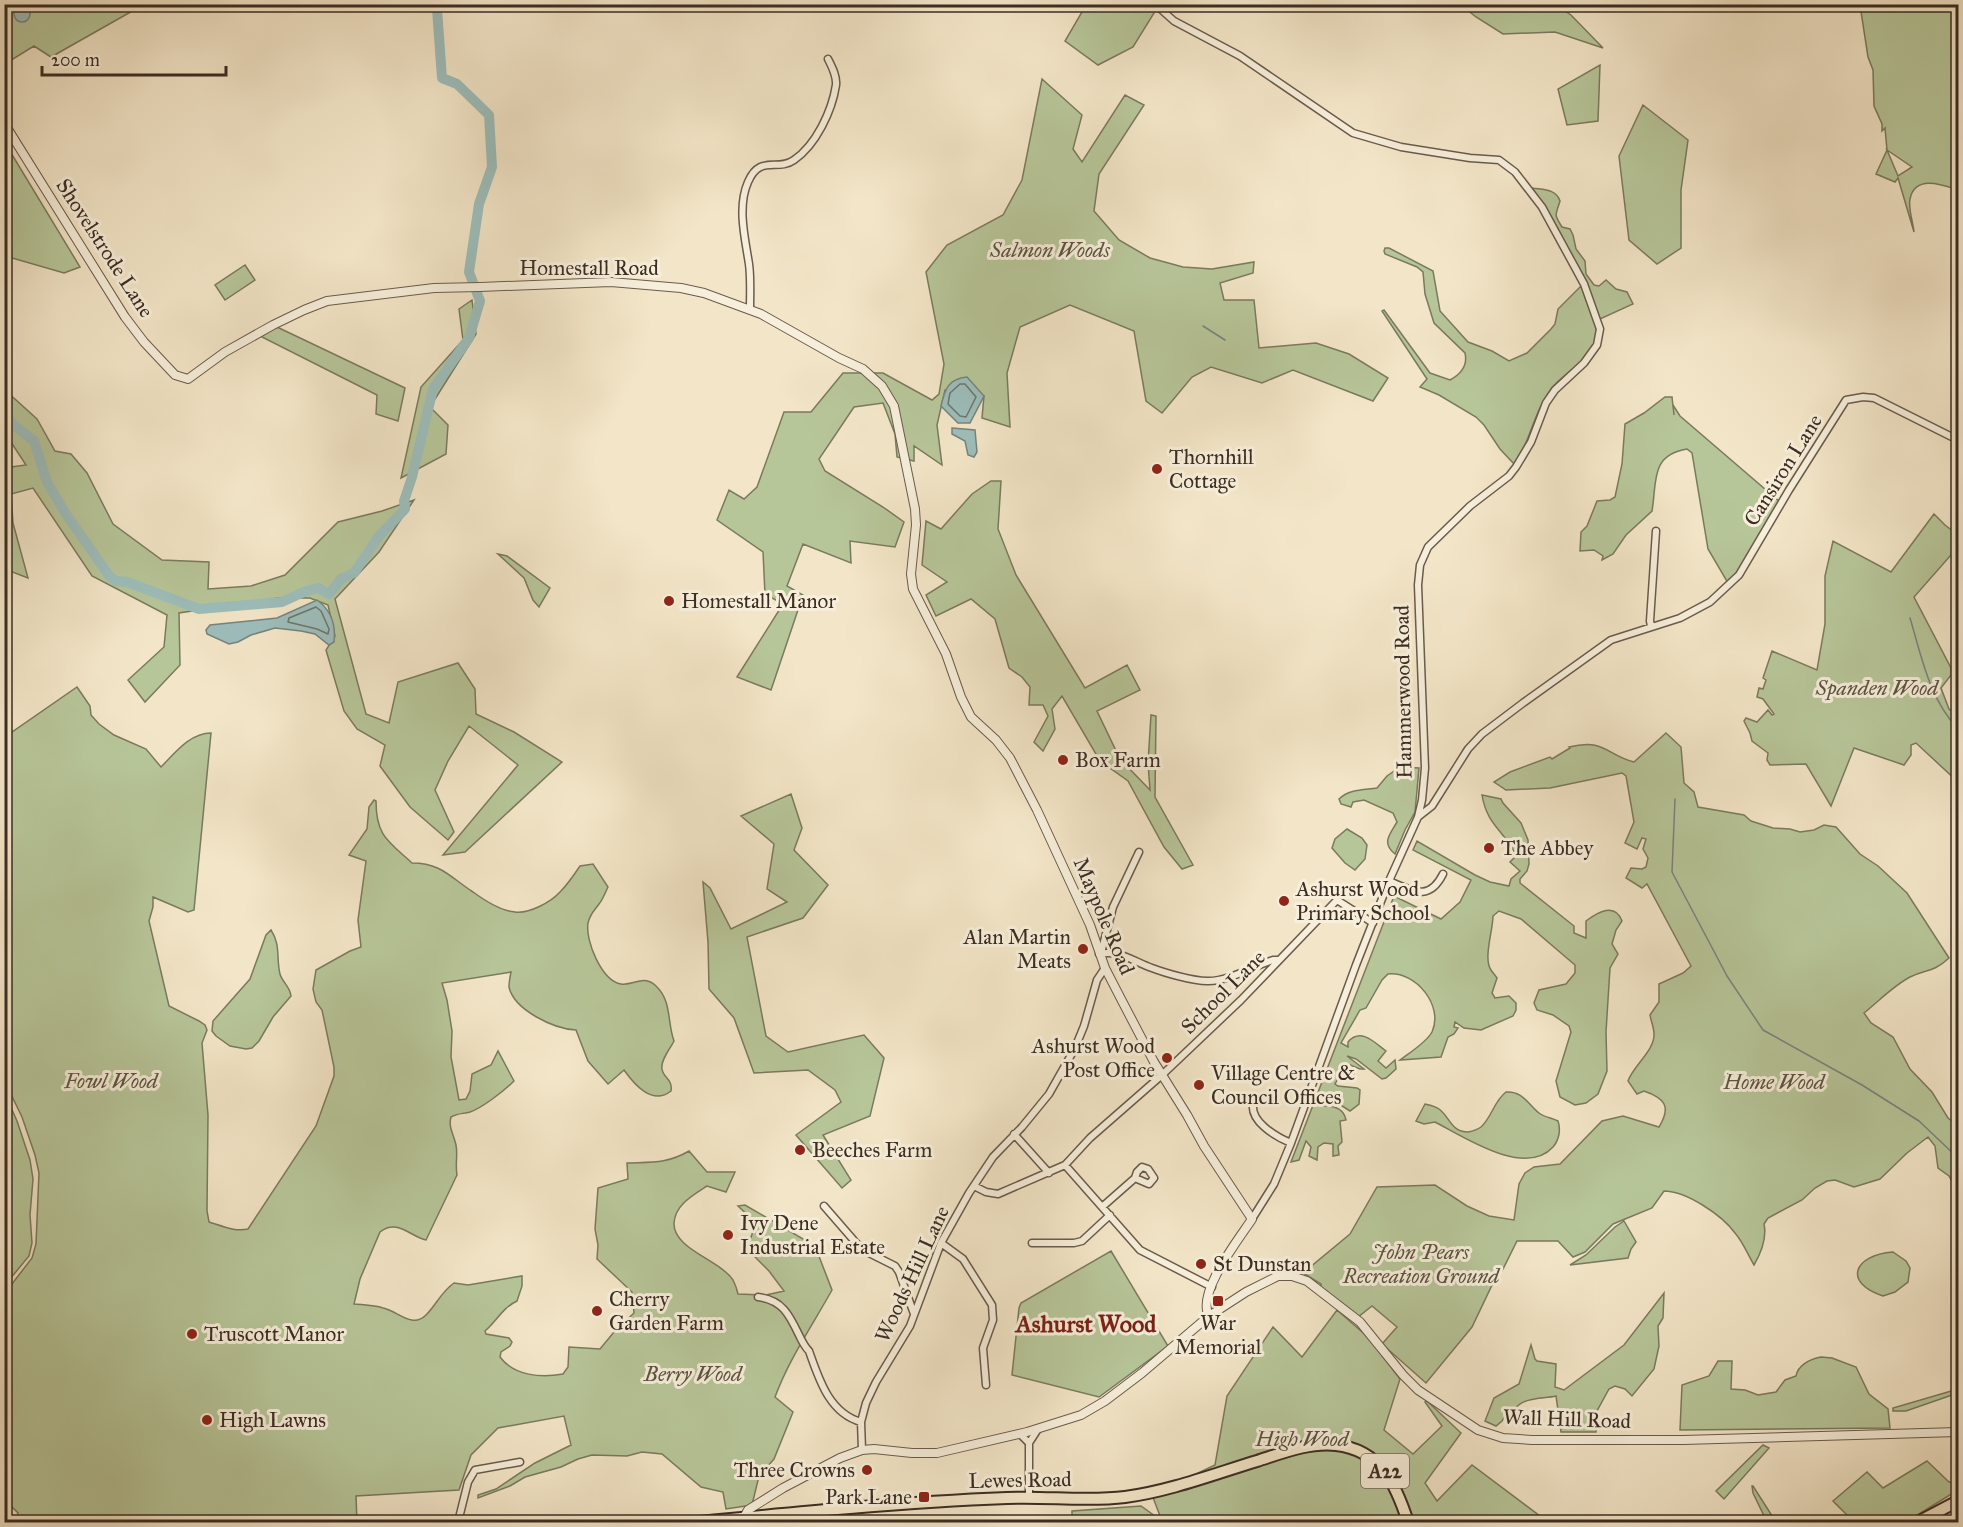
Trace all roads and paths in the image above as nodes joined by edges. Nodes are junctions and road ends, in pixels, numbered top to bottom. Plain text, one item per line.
1 (1155, 4) edge
2 (828, 59) dead end
3 (4, 123) edge
4 (750, 310) junction
5 (188, 379) joint
6 (1959, 440) edge
7 (1656, 531) dead end
8 (932, 624) joint
9 (1651, 626) junction
10 (1418, 817) junction
11 (1138, 852) dead end
12 (1443, 874) dead end
13 (1389, 881) junction
14 (1417, 881) dead end
15 (1413, 891) junction
16 (1372, 924) junction
17 (1100, 953) junction
18 (1278, 960) junction
19 (1104, 968) junction
20 (1162, 1074) junction
21 (1254, 1101) dead end
22 (1014, 1134) junction
23 (1291, 1143) junction
24 (1065, 1166) junction
25 (1049, 1173) junction
26 (1135, 1178) dead end
27 (974, 1186) junction
28 (824, 1206) dead end
29 (1102, 1207) junction
30 (1110, 1215) junction
31 (1252, 1219) junction
32 (941, 1243) junction
33 (1032, 1243) dead end
34 (1212, 1287) junction
35 (758, 1297) dead end
36 (914, 1315) junction
37 (1209, 1316) junction
38 (986, 1385) dead end
39 (861, 1422) junction
40 (1038, 1429) junction
41 (1959, 1432) edge
42 (1020, 1434) junction
43 (1029, 1443) junction
44 (862, 1450) junction
45 (520, 1462) dead end
46 (1029, 1497) junction
47 (1959, 1501) edge
48 (744, 1517) junction
49 (458, 1522) edge
50 (699, 1522) edge
51 (1408, 1522) edge
52 (1918, 1522) edge

1 - 10 street, Hammerwood Road
2 - 4 street
3 - 5 street, Shovelstrode Lane
4 - 5 street, Homestall Road
4 - 8 street, Homestall Road
6 - 9 street, Cansiron Lane
7 - 9 street
8 - 17 street, Maypole Road
9 - 10 street, Cansiron Lane
10 - 13 street, Hammerwood Road
11 - 17 street
12 - 15 street
13 - 15 street
13 - 16 street, Hammerwood Road
14 - 15 street
16 - 18 street, School Lane
16 - 23 street, Hammerwood Road
17 - 18 street
17 - 19 street, Maypole Road
18 - 20 street, School Lane
19 - 20 street, Maypole Road
19 - 22 street, Woods Hill Lane
20 - 24 street, School Lane
20 - 31 street, Maypole Road
21 - 23 street
22 - 25 street
22 - 27 street, Woods Hill Lane
23 - 31 street, Hammerwood Road
24 - 25 street, School Lane
24 - 29 street
25 - 27 street, School Lane
26 - 29 street
27 - 32 street, Woods Hill Lane
28 - 36 street
29 - 30 street
30 - 33 street
30 - 34 street
31 - 34 street, Hammerwood Road
32 - 36 street, Woods Hill Lane
32 - 38 street
34 - 37 street, Hammerwood Road
35 - 39 street
36 - 39 street, Woods Hill Lane
37 - 40 street
37 - 41 street, Wall Hill Road
39 - 44 street, Woods Hill Lane
40 - 42 street
40 - 43 street
42 - 43 street
42 - 44 street
43 - 46 street
44 - 48 street
45 - 49 street
46 - 48 highway, Lewes Road / A22
46 - 51 highway, Lewes Road / A22
47 - 52 highway
48 - 50 highway, Lewes Road / A22

